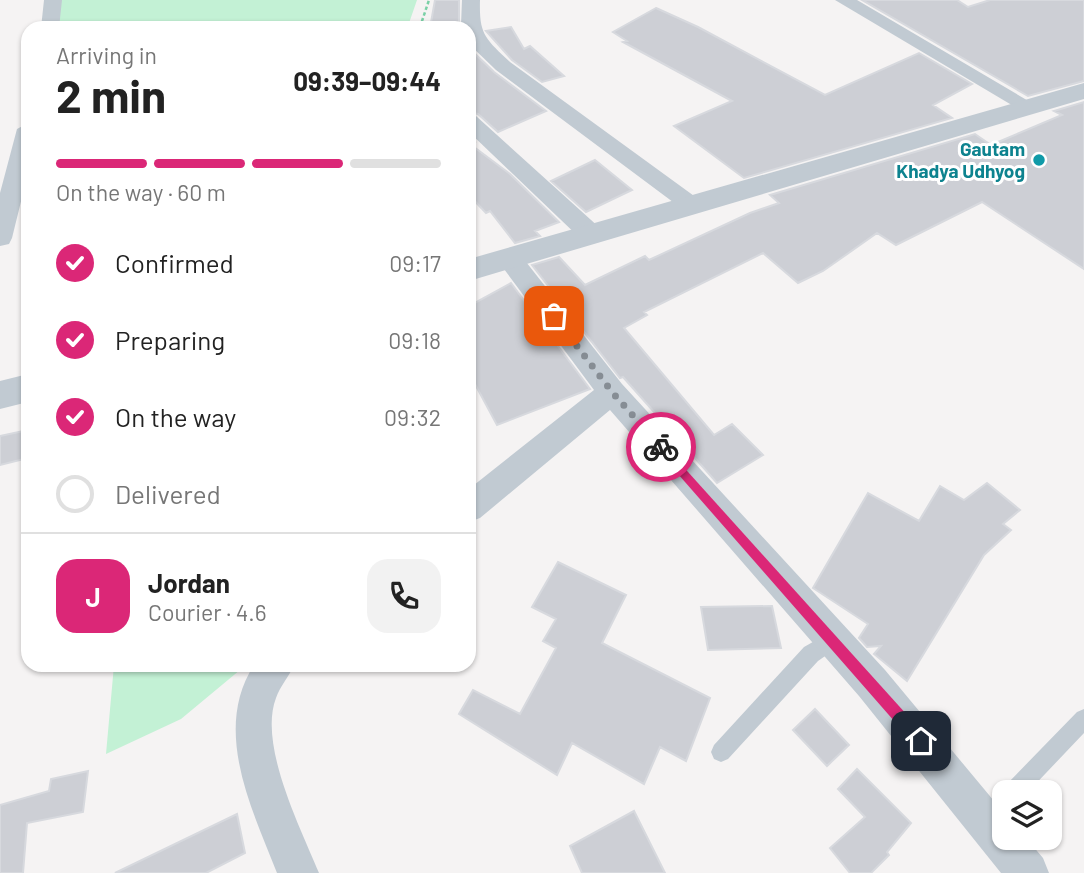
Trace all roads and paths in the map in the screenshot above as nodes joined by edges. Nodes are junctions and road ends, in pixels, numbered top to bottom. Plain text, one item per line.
1 (53, 0) edge
2 (429, 0) edge
3 (471, 0) edge
4 (844, 0) edge
5 (51, 21) edge
6 (422, 21) edge
7 (470, 21) edge
8 (476, 39) edge
9 (1084, 91) edge
10 (1027, 106) junction
11 (476, 127) edge
12 (21, 156) edge
13 (693, 206) junction
14 (592, 235) junction
15 (0, 237) edge
16 (510, 259) junction
17 (476, 268) edge
18 (21, 390) edge
19 (612, 392) junction
20 (0, 395) edge
21 (476, 502) edge
22 (834, 639) junction
23 (272, 672) edge
24 (1084, 719) edge
25 (721, 752) dead end
26 (1025, 780) edge
27 (992, 806) edge
28 (1016, 850) edge
29 (298, 873) edge
30 (1028, 873) edge

1 - 5 street
2 - 6 path
3 - 7 street
4 - 10 street
8 - 13 street
9 - 10 street
10 - 13 street
11 - 14 street
12 - 15 street
13 - 14 street
14 - 16 street
16 - 17 street
16 - 19 street
18 - 20 street
19 - 21 street
19 - 22 street
22 - 25 lane
22 - 27 street
23 - 29 street
24 - 26 lane
28 - 30 street

